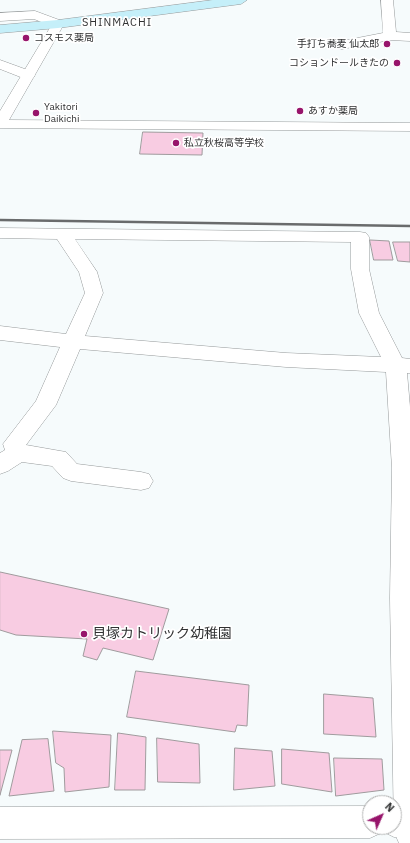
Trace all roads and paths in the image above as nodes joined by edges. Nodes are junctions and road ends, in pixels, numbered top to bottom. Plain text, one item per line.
1 (241, 0) edge
2 (386, 0) edge
3 (0, 17) edge
4 (58, 24) junction
5 (0, 29) edge
6 (390, 36) junction
7 (410, 37) edge
8 (342, 45) dead end
9 (0, 64) edge
10 (28, 75) junction
11 (0, 123) edge
12 (410, 127) edge
13 (0, 233) edge
14 (62, 234) junction
15 (0, 333) edge
16 (74, 341) junction
17 (403, 367) edge
18 (9, 459) edge
19 (141, 481) dead end
20 (362, 822) edge
21 (0, 824) edge
22 (406, 824) edge

1 - 4 main road
2 - 6 street
3 - 4 street
4 - 5 main road
4 - 10 street
6 - 7 street
6 - 8 street
9 - 10 street
10 - 11 street
11 - 12 street
13 - 14 street
14 - 16 street
14 - 17 street
15 - 16 street
16 - 17 street
16 - 18 street
17 - 22 street
18 - 19 street
20 - 21 street

